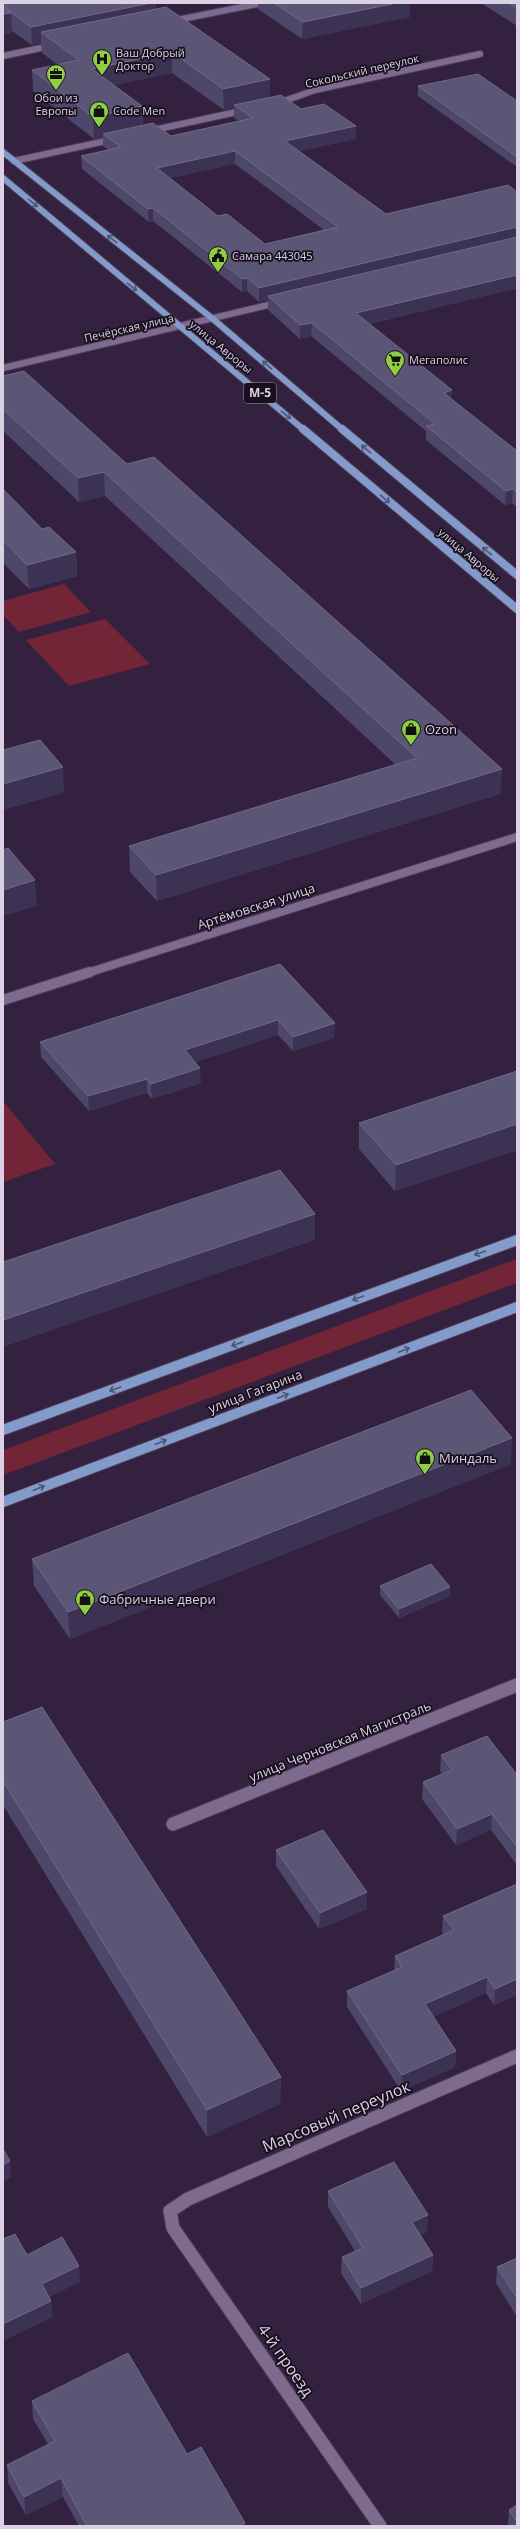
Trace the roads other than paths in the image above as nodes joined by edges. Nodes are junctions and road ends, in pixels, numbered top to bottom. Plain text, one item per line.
1 (262, 3) edge
2 (167, 22) edge
3 (66, 43) edge
4 (480, 54) dead end
5 (3, 56) edge
6 (269, 105) edge
7 (254, 108) edge
8 (144, 132) edge
9 (121, 137) edge
10 (3, 152) edge
11 (14, 161) junction
12 (3, 178) edge
13 (285, 301) edge
14 (213, 319) junction
15 (178, 326) junction
16 (3, 368) edge
17 (517, 576) edge
18 (517, 609) edge
19 (517, 837) edge
20 (3, 1000) edge
21 (517, 1240) edge
22 (517, 1307) edge
23 (3, 1430) edge
24 (3, 1502) edge
25 (517, 1685) edge
26 (173, 1824) dead end
27 (517, 2056) edge
28 (170, 2211) joint
29 (380, 2526) edge

1 - 2 street
3 - 5 street
4 - 6 street, Сокольский переулок
7 - 8 street
9 - 11 street
10 - 11 main road, улица Авроры / М-5
14 -> 11 main road, улица Авроры / М-5
12 -> 15 main road, улица Авроры / М-5
13 - 14 street, Печёрская улица
14 - 15 street, Печёрская улица
17 -> 14 main road, улица Авроры / М-5
15 - 16 street, Печёрская улица
15 -> 18 main road, улица Авроры / М-5
19 - 20 street, Артёмовская улица
21 -> 23 main road
24 -> 22 main road, улица Гагарина
25 - 26 street, улица Черновская Магистраль
27 - 28 street, Марсовый переулок
28 - 29 street, 4-й проезд

